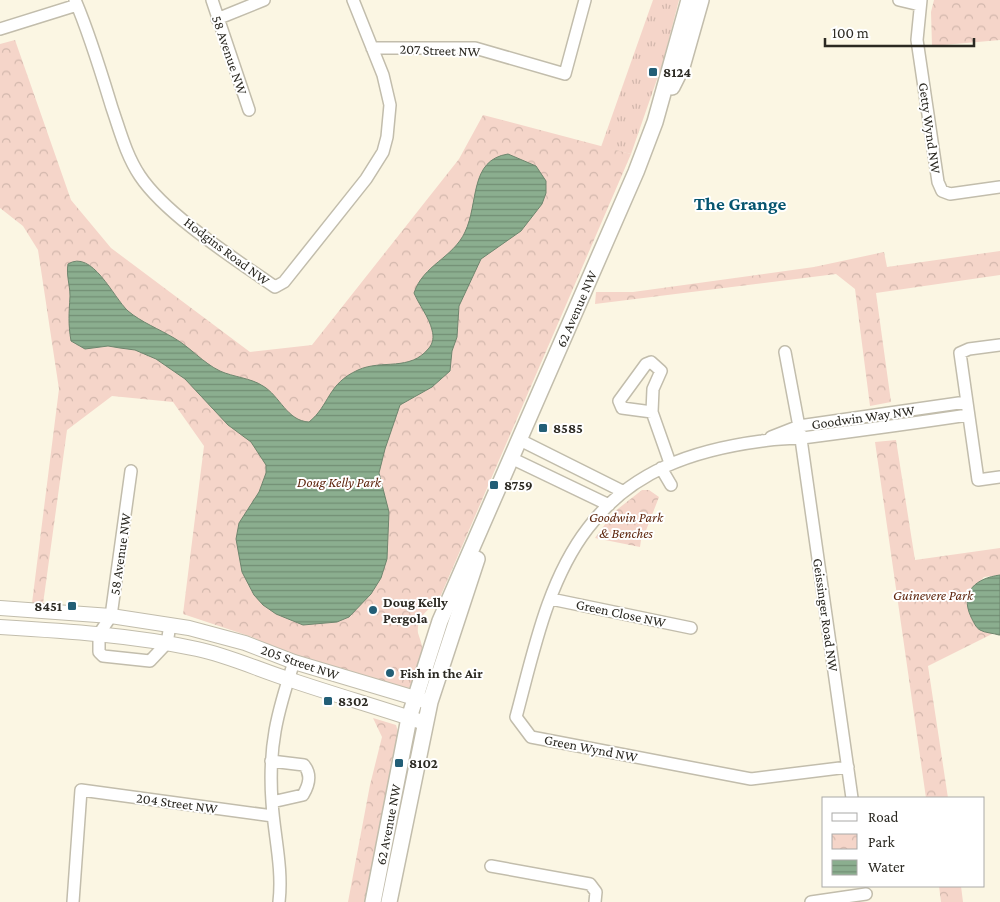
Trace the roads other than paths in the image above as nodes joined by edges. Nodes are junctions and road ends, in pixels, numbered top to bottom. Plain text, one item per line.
1 (212, 0) edge
2 (264, 0) edge
3 (354, 0) edge
4 (585, 0) edge
5 (689, 0) edge
6 (701, 0) edge
7 (899, 0) edge
8 (921, 2) edge
9 (76, 3) edge
10 (217, 19) junction
11 (0, 29) edge
12 (372, 48) junction
13 (249, 110) dead end
14 (655, 122) junction
15 (1000, 187) edge
16 (1000, 345) edge
17 (785, 352) dead end
18 (966, 402) junction
19 (652, 412) junction
20 (968, 415) junction
21 (800, 432) junction
22 (518, 439) junction
23 (511, 458) junction
24 (665, 465) junction
25 (131, 471) dead end
26 (1000, 477) edge
27 (671, 485) dead end
28 (622, 491) junction
29 (496, 495) junction
30 (609, 505) junction
31 (551, 599) junction
32 (0, 608) edge
33 (111, 616) junction
34 (170, 624) junction
35 (0, 627) edge
36 (690, 628) dead end
37 (99, 634) junction
38 (167, 643) junction
39 (294, 662) junction
40 (289, 680) junction
41 (414, 698) junction
42 (430, 702) junction
43 (409, 718) junction
44 (425, 723) junction
45 (271, 761) junction
46 (848, 767) junction
47 (852, 797) edge
48 (272, 802) junction
49 (273, 816) junction
50 (491, 866) dead end
51 (866, 894) edge
52 (73, 902) edge
53 (279, 902) edge
54 (373, 902) edge
55 (389, 902) edge
56 (595, 902) edge
57 (810, 902) edge

1 - 10 street, 58 Avenue NW
2 - 10 street
3 - 12 street, Hodgins Road NW
4 - 12 street, 207 Street NW
5 - 14 main road, 62 Avenue NW
6 - 14 main road, 62 Avenue NW
7 - 8 street
8 - 15 street, Getty Wynd NW
9 - 11 street
9 - 12 street, Hodgins Road NW
10 - 13 street, 58 Avenue NW
14 - 22 main road, 62 Avenue NW
16 - 18 street
17 - 21 street, Geissinger Road NW
18 - 20 street
18 - 21 street, Goodwin Way NW
19 - 19 street
19 - 24 street
20 - 21 street, Goodwin Way NW
20 - 26 street
21 - 24 street, Goodwin Way NW
21 - 46 street, Geissinger Road NW
22 - 23 main road, 62 Avenue NW
22 - 28 street
23 - 29 main road, 62 Avenue NW
23 - 30 street
24 - 27 street
24 - 28 street, Goodwin Way NW
25 - 33 street, 58 Avenue NW
28 - 30 street, Goodwin Way NW
29 - 41 main road, 62 Avenue NW
29 - 42 main road, 62 Avenue NW
30 - 31 street, Green Wynd NW
31 - 36 street, Green Close NW
31 - 46 street, Green Wynd NW
32 - 33 street, 205 Street NW
33 - 34 street, 205 Street NW
33 - 37 street, 58 Avenue NW
34 - 38 street
34 - 39 street, 205 Street NW
35 - 37 street, 205 Street NW
37 - 38 street, 205 Street NW
37 - 38 street
38 - 40 street, 205 Street NW
39 - 40 street
39 - 41 street, 205 Street NW
40 - 43 street, 205 Street NW
40 - 45 street
41 - 42 street, 205 Street NW
41 - 43 main road, 62 Avenue NW
42 - 44 main road, 62 Avenue NW
43 - 44 street, 205 Street NW
43 - 54 main road, 62 Avenue NW
44 - 55 main road, 62 Avenue NW
45 - 48 street
45 - 48 street
46 - 47 street, Geissinger Road NW
48 - 49 street
49 - 52 street, 204 Street NW
49 - 53 street
50 - 56 street
51 - 57 street

